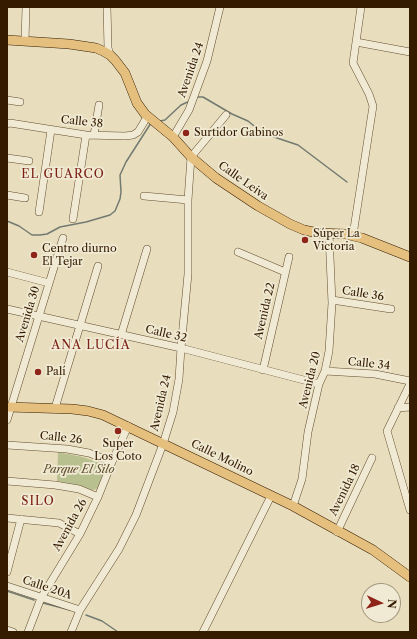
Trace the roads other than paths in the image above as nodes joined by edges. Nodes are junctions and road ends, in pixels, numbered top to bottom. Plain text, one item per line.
1 (26, 7) edge
2 (107, 7) edge
3 (220, 7) edge
4 (361, 7) edge
5 (7, 40) edge
6 (25, 41) junction
7 (356, 42) junction
8 (410, 52) edge
9 (110, 55) junction
10 (7, 100) edge
11 (20, 102) dead end
12 (99, 105) dead end
13 (226, 115) dead end
14 (147, 117) junction
15 (7, 124) edge
16 (51, 130) junction
17 (86, 135) junction
18 (94, 135) junction
19 (173, 137) junction
20 (191, 157) junction
21 (7, 158) edge
22 (29, 161) dead end
23 (7, 195) edge
24 (144, 196) dead end
25 (25, 198) dead end
26 (188, 200) junction
27 (39, 212) dead end
28 (73, 219) dead end
29 (329, 234) junction
30 (353, 235) junction
31 (63, 238) dead end
32 (147, 249) dead end
33 (238, 252) dead end
34 (288, 257) dead end
35 (410, 257) edge
36 (98, 266) dead end
37 (7, 272) edge
38 (285, 272) junction
39 (49, 284) junction
40 (332, 300) junction
41 (7, 309) edge
42 (391, 310) dead end
43 (38, 317) junction
44 (80, 326) junction
45 (121, 335) junction
46 (181, 348) junction
47 (263, 370) junction
48 (325, 371) junction
49 (410, 382) edge
50 (319, 384) junction
51 (9, 407) edge
52 (410, 407) edge
53 (55, 408) junction
54 (398, 408) junction
55 (7, 420) edge
56 (128, 426) junction
57 (7, 444) edge
58 (163, 444) junction
59 (372, 458) dead end
60 (112, 462) junction
61 (7, 481) edge
62 (272, 496) junction
63 (98, 498) junction
64 (293, 506) junction
65 (410, 510) edge
66 (7, 518) edge
67 (21, 519) junction
68 (337, 532) junction
69 (80, 534) junction
70 (7, 572) edge
71 (410, 577) edge
72 (7, 586) edge
73 (41, 598) junction
74 (80, 610) junction
75 (7, 630) edge
76 (13, 632) edge
77 (28, 632) edge
78 (71, 632) edge
79 (203, 632) edge

1 - 6 street
2 - 9 street
3 - 19 street, Avenida 24
4 - 7 street
5 - 6 main road
6 - 9 main road
7 - 8 street
7 - 30 street
9 - 14 main road, Calle Leiva
10 - 11 street
12 - 18 street
13 - 20 street
14 - 18 street, Calle 38
14 - 19 main road, Calle Leiva
15 - 16 street, Calle 38
16 - 17 street, Calle 38
16 - 27 street
17 - 18 street, Calle 38
17 - 28 street
19 - 20 main road, Calle Leiva
20 - 26 street, Avenida 24
20 - 29 main road, Calle Leiva
21 - 22 street
23 - 25 street
24 - 26 street
26 - 46 street, Avenida 24
29 - 30 main road, Calle Leiva
29 - 40 street, Avenida 20
30 - 35 main road, Calle Leiva
31 - 39 street, Avenida 30
32 - 45 street
33 - 38 street
34 - 38 street, Avenida 22
36 - 44 street
37 - 39 street
38 - 47 street, Avenida 22
39 - 43 street, Avenida 30
40 - 42 street, Calle 36
40 - 48 street, Avenida 20
41 - 43 street, Calle 32
43 - 44 street, Calle 32
43 - 51 street, Avenida 30
44 - 45 street, Calle 32
44 - 53 street
45 - 46 street, Calle 32
46 - 47 street, Calle 32
46 - 58 street, Avenida 24
47 - 50 street, Calle 32
48 - 49 street, Calle 34
48 - 50 street, Avenida 20
49 - 54 street
50 - 64 street, Avenida 20
51 - 53 main road, Calle Molino
51 - 55 street, Avenida 30
52 - 54 street
53 - 56 main road, Calle Molino
54 - 65 street
56 - 58 main road, Calle Molino
56 - 60 street, Avenida 26
57 - 60 street, Calle 26
58 - 62 main road, Calle Molino
58 - 74 street, Avenida 24
59 - 68 street, Avenida 18
60 - 63 street, Avenida 26
61 - 63 street
62 - 64 main road, Calle Molino
62 - 79 street
63 - 69 street, Avenida 26
64 - 68 main road, Calle Molino
66 - 67 street
67 - 69 street
67 - 70 street
68 - 71 main road, Calle Molino
69 - 73 street, Avenida 26
72 - 73 street, Calle 20A
73 - 74 street, Calle 20A
73 - 77 street, Avenida 26
74 - 78 street, Avenida 24
75 - 76 street

